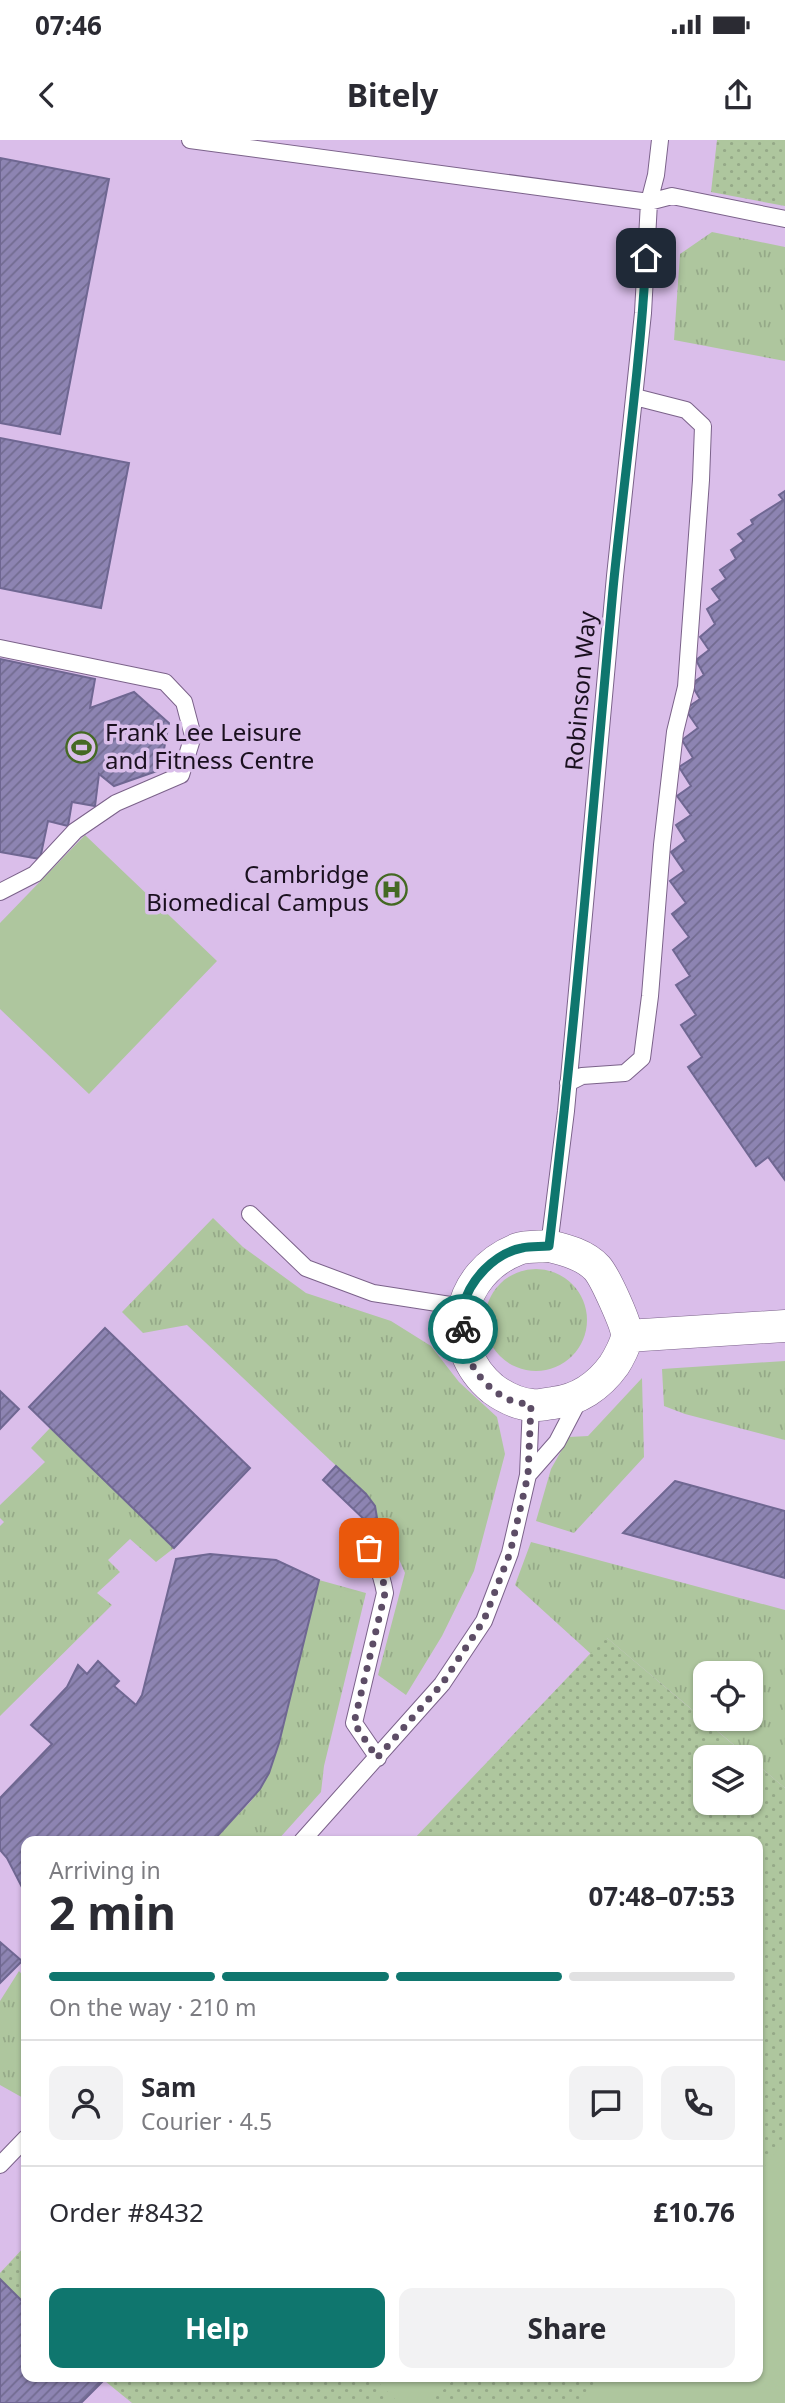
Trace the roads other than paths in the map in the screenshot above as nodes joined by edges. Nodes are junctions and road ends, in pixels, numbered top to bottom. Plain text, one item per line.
1 (190, 140) edge
2 (660, 140) edge
3 (649, 202) junction
4 (785, 219) edge
5 (635, 397) junction
6 (0, 648) edge
7 (184, 702) junction
8 (201, 706) dead end
9 (0, 892) edge
10 (568, 1083) junction
11 (250, 1214) dead end
12 (549, 1246) junction
13 (463, 1307) junction
14 (785, 1326) edge
15 (627, 1336) junction
16 (582, 1394) junction
17 (531, 1405) junction
18 (528, 1475) junction
19 (359, 1537) dead end
20 (377, 1758) junction
21 (307, 1836) edge
22 (21, 2141) edge
23 (3, 2156) edge

1 - 3 lane
2 - 3 lane, Robinson Way
3 - 4 lane
3 - 5 lane, Robinson Way
5 - 10 lane, Robinson Way
5 - 10 lane
6 - 7 lane
7 - 8 lane
7 - 9 lane
10 - 12 lane, Robinson Way
11 - 13 lane
12 - 13 street
12 - 15 street
13 - 17 street
14 - 15 street
15 - 16 street
16 - 17 street
16 - 18 lane
17 - 18 lane
18 - 20 lane
19 - 20 lane
20 - 21 lane
22 - 23 lane

